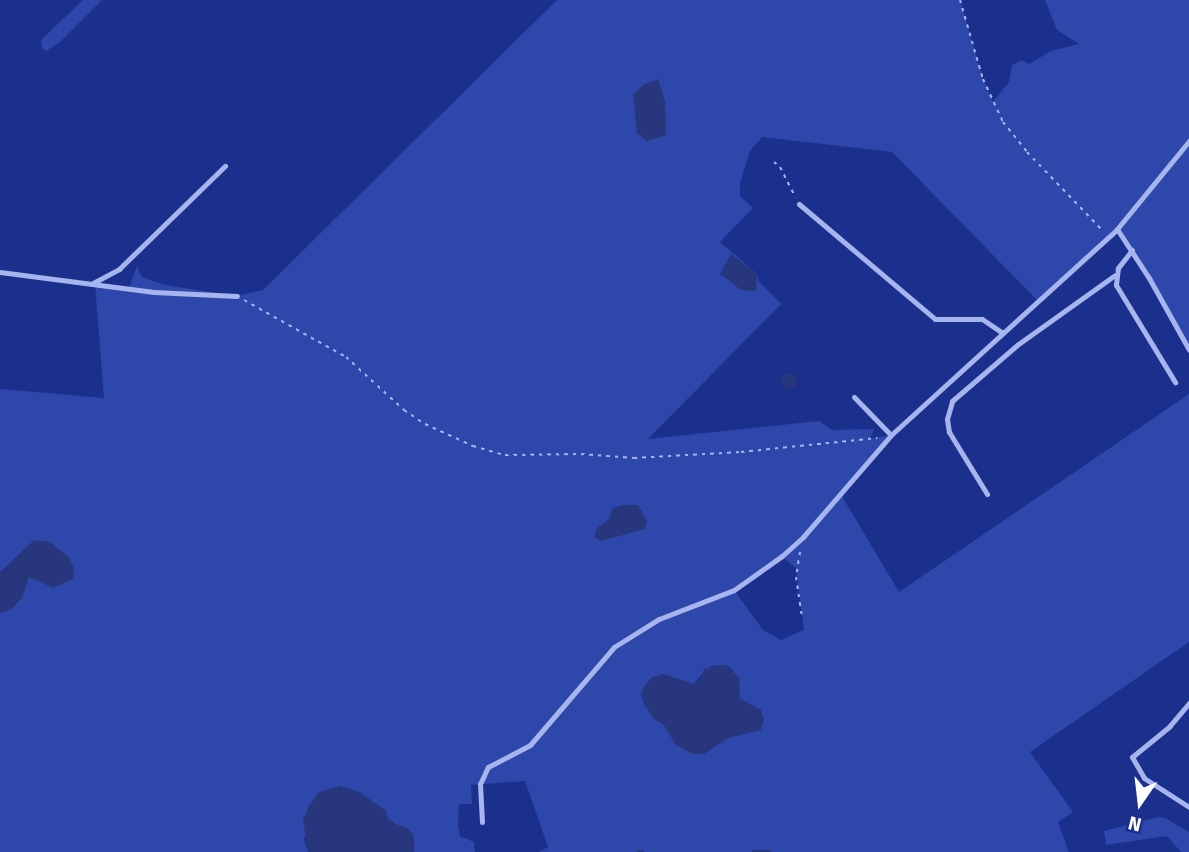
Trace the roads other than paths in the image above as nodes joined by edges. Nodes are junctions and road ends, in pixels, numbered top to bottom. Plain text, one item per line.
1 (1189, 141) edge
2 (225, 166) dead end
3 (799, 204) road end
4 (1117, 229) junction
5 (1132, 250) junction
6 (0, 272) edge
7 (1115, 275) junction
8 (86, 284) junction
9 (237, 296) road end
10 (1001, 332) junction
11 (1189, 350) edge
12 (1175, 382) dead end
13 (854, 397) dead end
14 (891, 435) junction
15 (987, 494) dead end
16 (1189, 703) edge
17 (1189, 807) edge
18 (482, 822) dead end

1 - 4 lane
2 - 8 lane
3 - 10 lane
4 - 5 lane
4 - 10 lane
5 - 7 lane
5 - 11 lane
6 - 8 lane
7 - 12 lane
7 - 15 lane
8 - 9 lane
10 - 14 lane
13 - 14 lane
14 - 18 lane
16 - 17 lane

